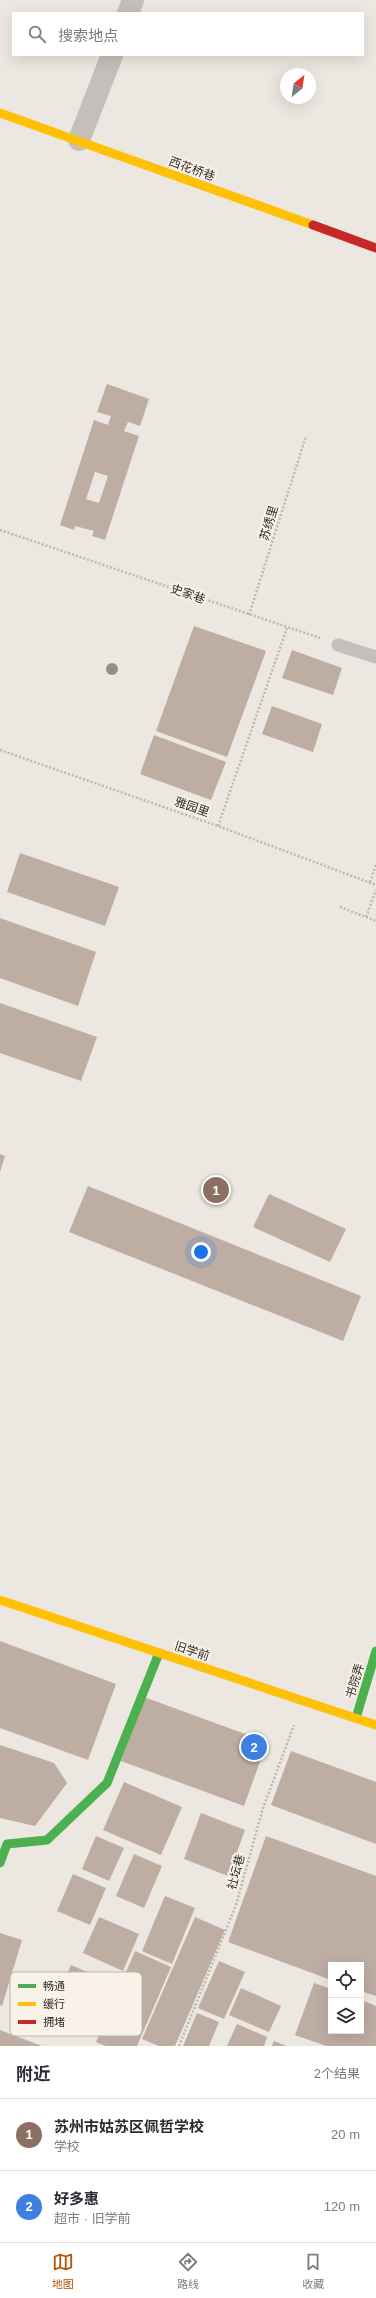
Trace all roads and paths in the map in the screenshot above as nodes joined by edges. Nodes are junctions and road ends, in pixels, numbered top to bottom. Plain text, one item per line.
1 (134, 0) edge
2 (128, 12) edge
3 (112, 56) edge
4 (0, 113) edge
5 (79, 140) junction
6 (376, 248) edge
7 (306, 436) dead end
8 (0, 530) edge
9 (250, 615) junction
10 (287, 628) junction
11 (338, 644) joint
12 (376, 657) edge
13 (0, 750) edge
14 (218, 826) junction
15 (376, 864) edge
16 (370, 882) junction
17 (376, 885) edge
18 (376, 890) edge
19 (340, 907) dead end
20 (366, 917) junction
21 (376, 921) edge
22 (0, 1600) edge
23 (376, 1651) edge
24 (159, 1653) junction
25 (303, 1700) junction
26 (356, 1718) junction
27 (376, 1725) edge
28 (4, 1843) edge
29 (0, 1863) edge
30 (179, 2046) edge

1 - 2 street
3 - 5 street
4 - 5 street, 西花桥巷
5 - 6 street, 西花桥巷
7 - 9 path, 苏绣里
8 - 9 path, 史家巷
9 - 10 path, 史家巷
10 - 11 path, 史家巷
10 - 14 path
11 - 12 lane
13 - 14 path, 雅园里
14 - 16 path, 雅园里
15 - 16 path
16 - 17 path, 雅园里
18 - 20 path
19 - 20 path
20 - 21 path
22 - 24 street, 旧学前
23 - 26 street, 书院弄
24 - 25 street, 旧学前
24 - 28 street
25 - 26 street, 旧学前
25 - 30 path, 社坛巷
26 - 27 street, 旧学前
28 - 29 street

